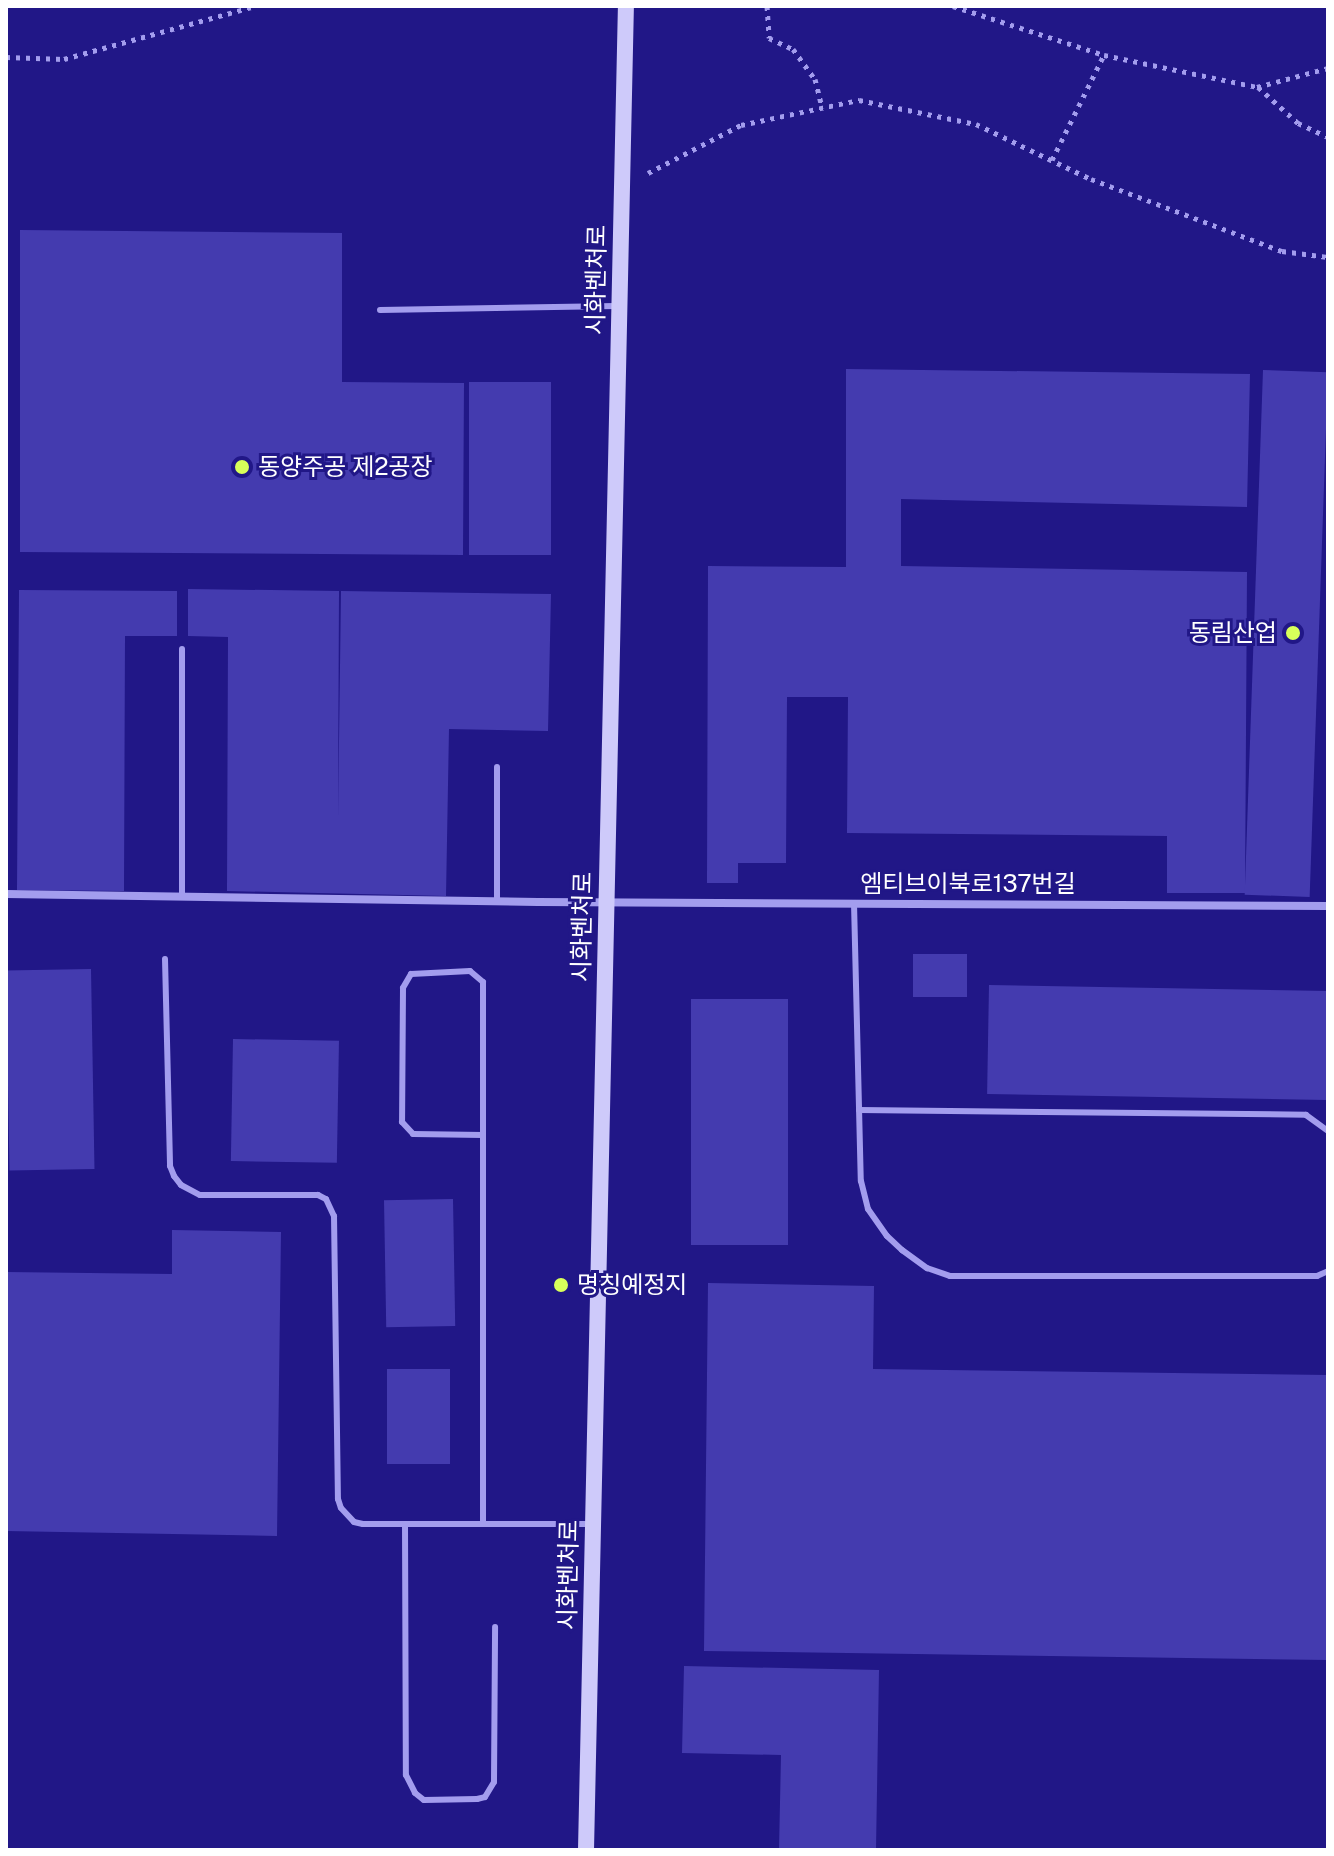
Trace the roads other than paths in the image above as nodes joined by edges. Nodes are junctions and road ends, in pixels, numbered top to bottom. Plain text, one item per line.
1 (626, 6) edge
2 (620, 306) junction
3 (380, 310) dead end
4 (182, 649) dead end
5 (497, 767) dead end
6 (6, 894) edge
7 (182, 896) junction
8 (497, 901) junction
9 (607, 901) junction
10 (854, 903) junction
11 (1328, 906) edge
12 (165, 959) dead end
13 (859, 1110) junction
14 (1328, 1131) edge
15 (483, 1135) junction
16 (1328, 1271) edge
17 (405, 1524) junction
18 (483, 1524) junction
19 (593, 1524) junction
20 (495, 1627) dead end
21 (586, 1850) edge

1 - 2 street, 시화벤처로
2 - 3 lane
2 - 9 street, 시화벤처로
4 - 7 lane
5 - 8 lane
6 - 7 street, 엠티브이북로137번길
7 - 8 street, 엠티브이북로137번길
8 - 9 street, 엠티브이북로137번길
9 - 10 street, 엠티브이북로137번길
9 - 19 street, 시화벤처로
10 - 11 street, 엠티브이북로137번길
10 - 13 lane
12 - 17 lane
13 - 14 lane
13 - 16 lane
15 - 15 lane
15 - 18 lane
17 - 18 lane
17 - 20 lane
18 - 19 lane
19 - 21 street, 시화벤처로

